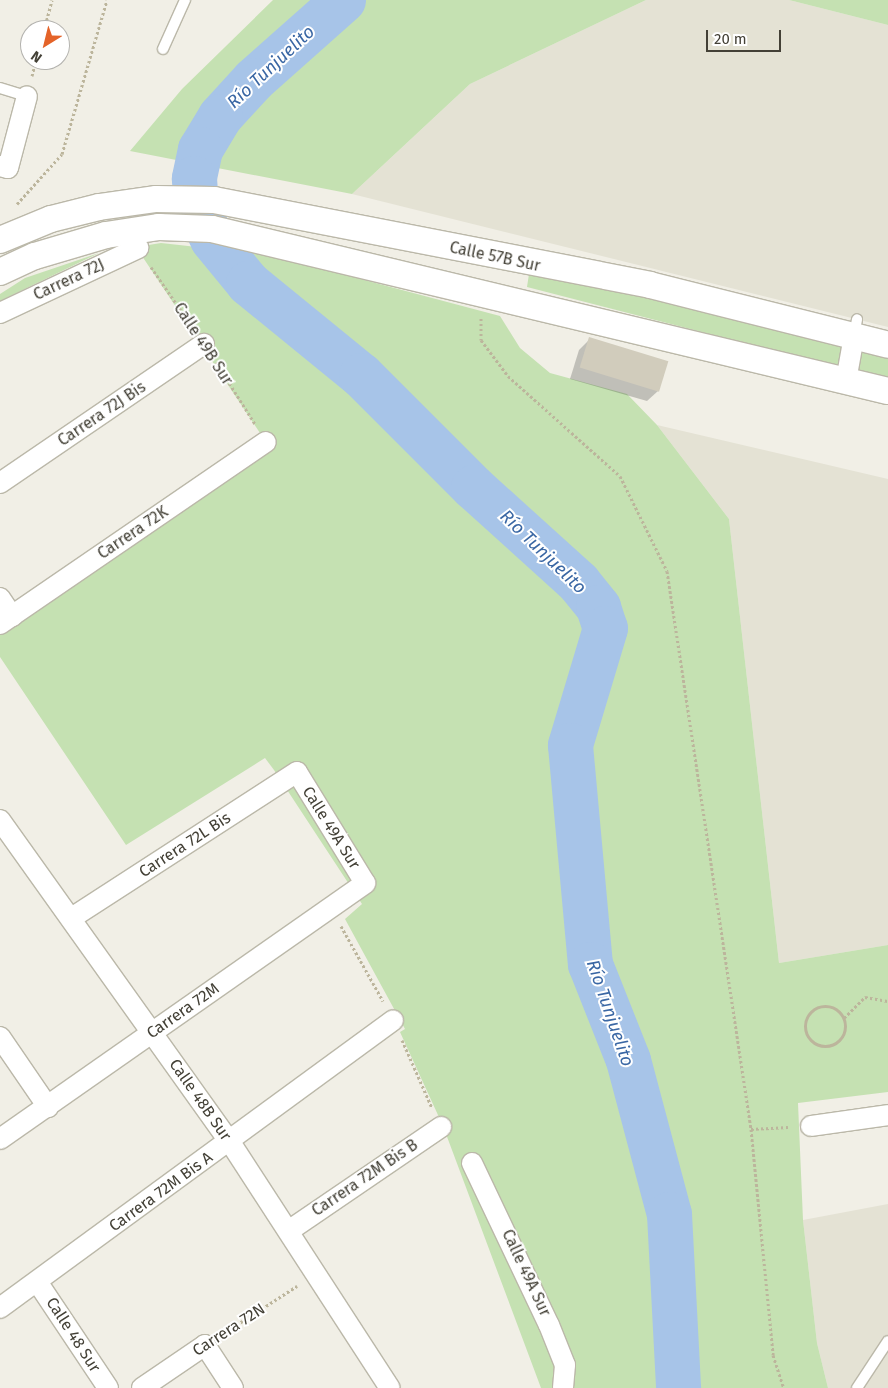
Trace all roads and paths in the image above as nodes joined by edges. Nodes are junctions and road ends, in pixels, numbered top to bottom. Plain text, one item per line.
1 (52, 0) edge
2 (107, 0) edge
3 (185, 0) edge
4 (47, 20) edge
5 (163, 49) dead end
6 (0, 88) edge
7 (27, 96) joint
8 (4, 167) edge
9 (12, 210) dead end
10 (0, 240) edge
11 (138, 248) joint
12 (0, 272) edge
13 (481, 290) junction
14 (0, 313) edge
15 (856, 327) junction
16 (204, 344) junction
17 (888, 345) edge
18 (846, 381) junction
19 (888, 391) edge
20 (266, 442) joint
21 (0, 483) edge
22 (0, 598) edge
23 (6, 620) edge
24 (297, 772) joint
25 (0, 820) edge
26 (366, 883) joint
27 (330, 908) junction
28 (74, 917) junction
29 (888, 1001) edge
30 (844, 1018) junction
31 (393, 1020) junction
32 (152, 1032) junction
33 (0, 1037) edge
34 (48, 1107) junction
35 (888, 1115) edge
36 (812, 1126) joint
37 (441, 1127) joint
38 (751, 1129) junction
39 (0, 1139) edge
40 (230, 1142) junction
41 (472, 1162) dead end
42 (290, 1230) junction
43 (318, 1273) junction
44 (38, 1283) junction
45 (0, 1308) edge
46 (888, 1341) edge
47 (205, 1345) junction
48 (108, 1388) edge
49 (142, 1388) edge
50 (233, 1388) edge
51 (390, 1388) edge
52 (563, 1388) edge
53 (784, 1388) edge
54 (857, 1388) edge

1 - 4 path
2 - 9 path
3 - 5 lane
6 - 7 lane
7 - 8 street
10 - 15 street, Calle 57B Sur
11 - 14 street, Carrera 72J
11 - 16 path, Calle 49B Sur
12 - 13 street, Carrera 72J
13 - 18 street
13 - 38 path
15 - 17 street, Calle 57B Sur
15 - 18 street
16 - 20 path, Calle 49B Sur
16 - 21 street, Carrera 72J Bis
18 - 19 street
20 - 23 street, Carrera 72K
22 - 23 street
24 - 26 street, Calle 49A Sur
24 - 28 street, Carrera 72L Bis
25 - 28 street, Calle 48B Sur
26 - 27 street, Carrera 72M
27 - 31 path
27 - 32 street, Carrera 72M
28 - 32 street, Calle 48B Sur
29 - 30 path
30 - 30 path
31 - 37 path
31 - 40 street, Carrera 72M Bis A
32 - 34 street, Carrera 72M
32 - 40 street, Calle 48B Sur
33 - 34 street
34 - 39 street, Carrera 72M
35 - 36 street
36 - 38 path
37 - 42 street, Carrera 72M Bis B
38 - 53 path
40 - 42 street, Calle 48B Sur
40 - 44 street, Carrera 72M Bis A
41 - 52 street, Calle 49A Sur
42 - 43 street, Calle 48B Sur
43 - 47 path, Carrera 72N
43 - 51 street, Calle 48B Sur
44 - 45 street, Carrera 72M Bis A
44 - 48 street, Calle 48 Sur
46 - 54 lane
47 - 49 street, Carrera 72N
47 - 50 street

